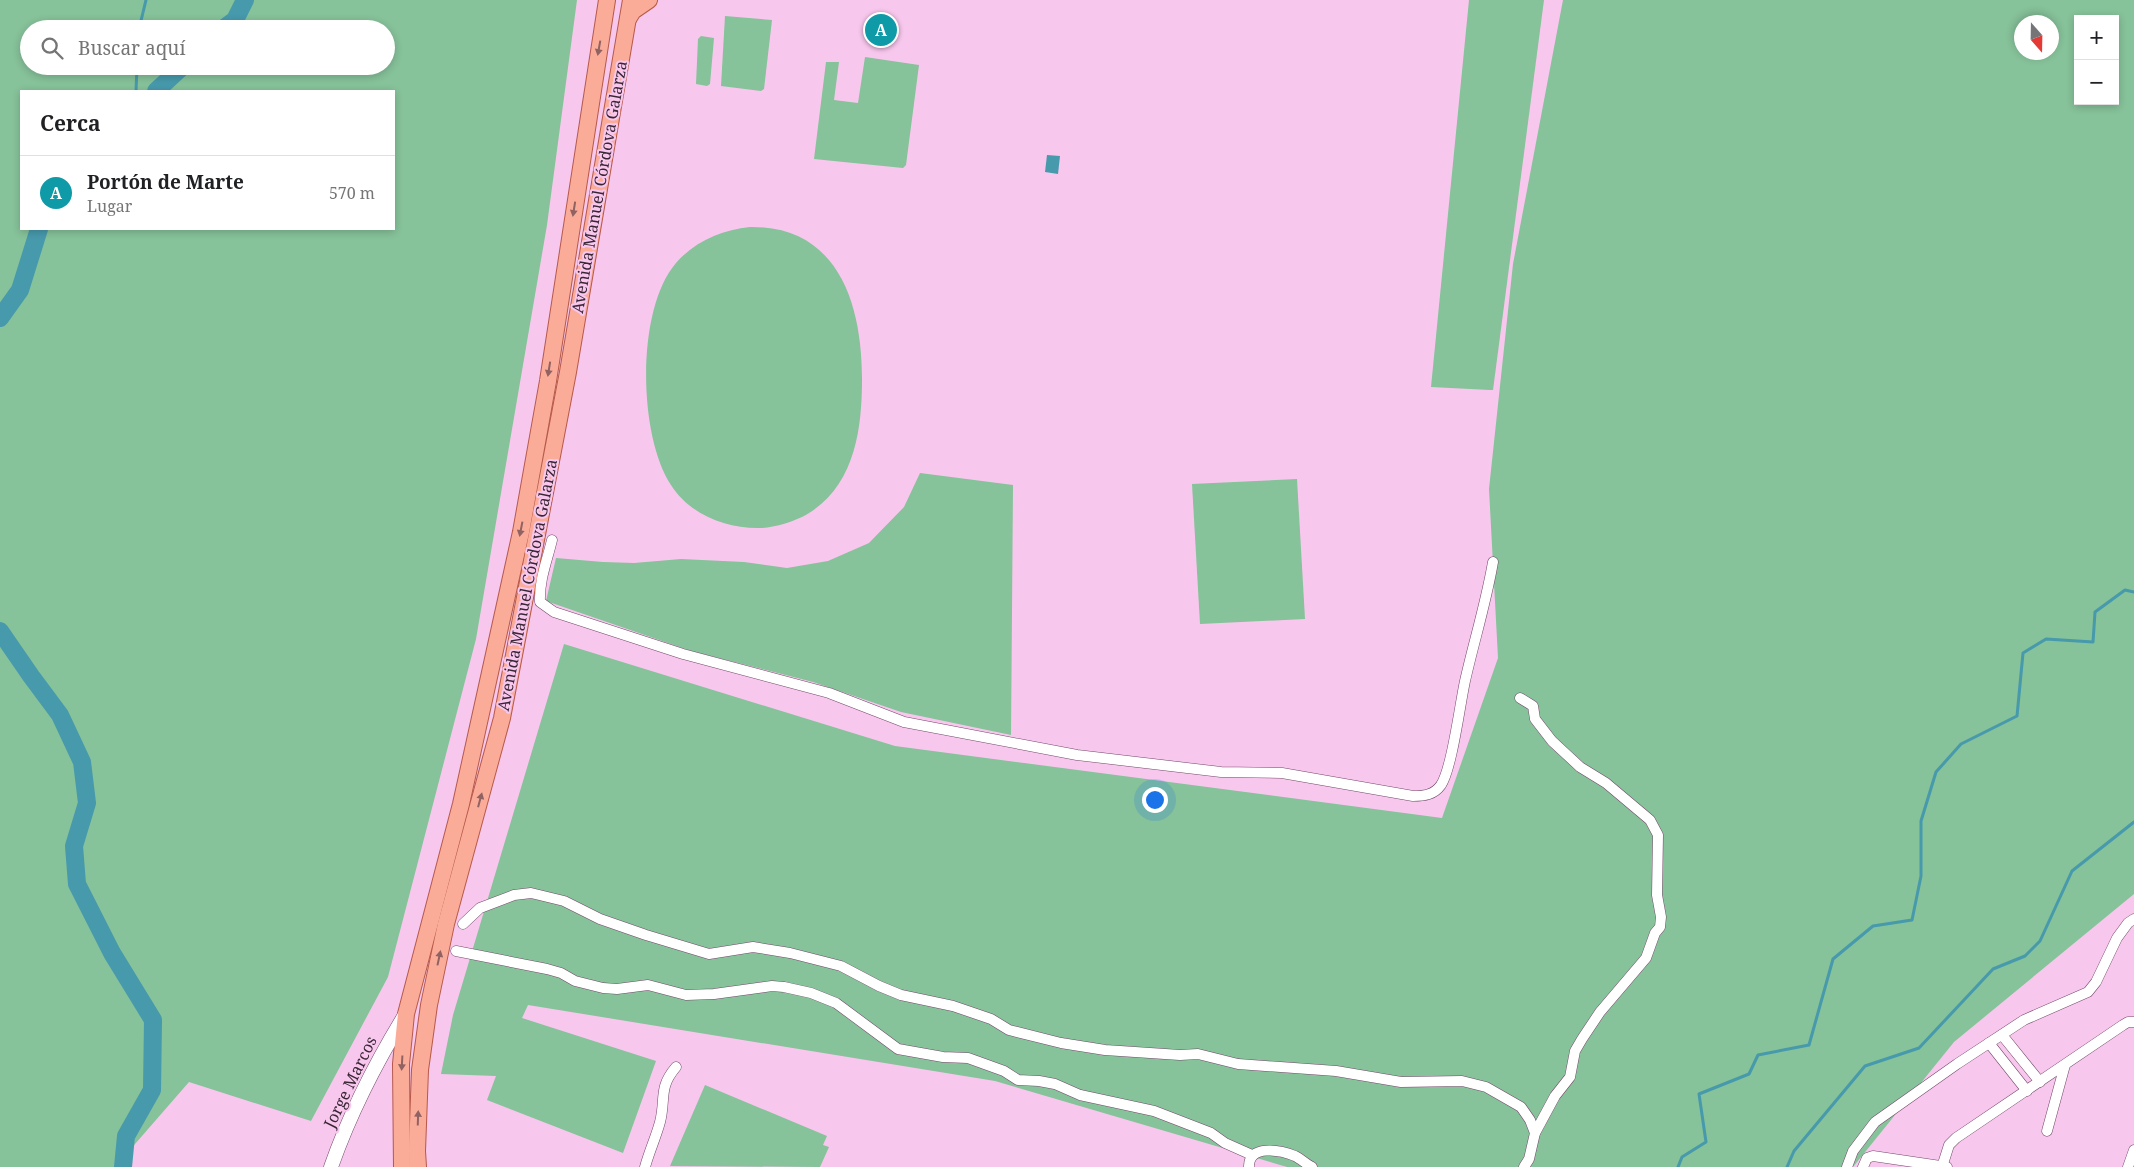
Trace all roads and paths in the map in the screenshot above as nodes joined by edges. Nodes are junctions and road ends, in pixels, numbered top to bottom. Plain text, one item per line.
1 (607, 0) edge
2 (631, 0) edge
3 (649, 0) edge
4 (628, 19) junction
5 (552, 540) dead end
6 (1492, 562) dead end
7 (1520, 698) dead end
8 (2134, 919) edge
9 (463, 924) dead end
10 (456, 951) dead end
11 (406, 1014) junction
12 (2134, 1022) edge
13 (2002, 1035) junction
14 (1988, 1043) junction
15 (2065, 1065) junction
16 (676, 1067) dead end
17 (2040, 1082) junction
18 (2027, 1091) junction
19 (2047, 1131) dead end
20 (1535, 1133) junction
21 (2134, 1150) edge
22 (1252, 1156) junction
23 (331, 1167) edge
24 (402, 1167) edge
25 (418, 1167) edge
26 (645, 1167) edge
27 (1249, 1167) edge
28 (1312, 1167) edge
29 (1524, 1167) edge
30 (1847, 1167) edge
31 (1863, 1167) edge
32 (1944, 1167) edge
33 (2128, 1167) edge

1 -> 11 main road, Avenida Manuel Córdova Galarza
2 - 4 main road, Avenida Manuel Córdova Galarza
3 - 4 main road
25 -> 4 main road, Avenida Manuel Córdova Galarza
5 - 6 street
7 - 20 street
8 - 13 street
9 - 20 street
10 - 22 street
11 - 23 main road, Jorge Marcos
11 -> 24 main road, Avenida Manuel Córdova Galarza
12 - 15 street
13 - 14 street
13 - 17 street
14 - 18 street
14 - 30 street
15 - 17 street
15 - 19 street
16 - 26 street
17 - 18 street
18 - 32 street
20 - 29 street
21 - 33 street
22 - 27 street
22 - 28 street
31 - 32 street

